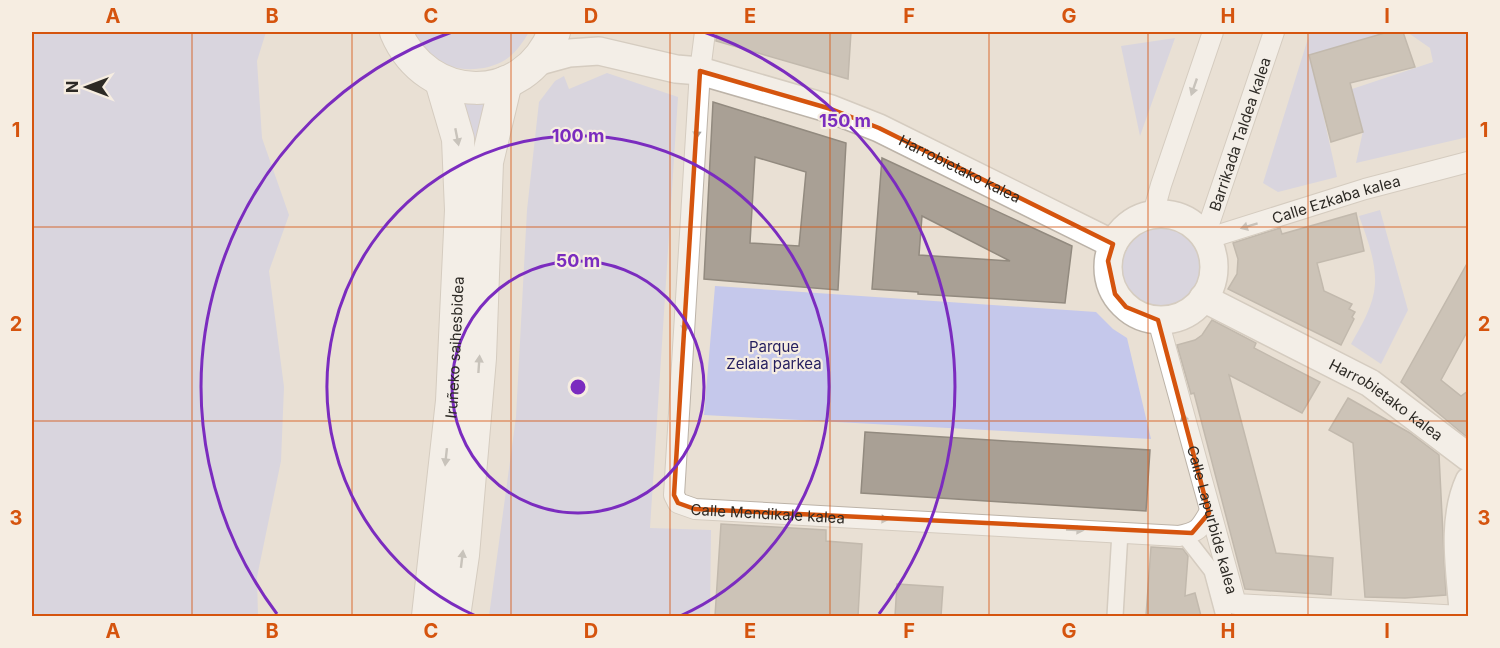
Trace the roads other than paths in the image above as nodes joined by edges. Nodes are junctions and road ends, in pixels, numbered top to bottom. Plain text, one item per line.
1 (396, 32) edge
2 (554, 32) edge
3 (587, 32) edge
4 (705, 32) edge
5 (1214, 32) edge
6 (1274, 32) edge
7 (628, 57) junction
8 (536, 62) junction
9 (700, 71) junction
10 (441, 81) junction
11 (506, 82) junction
12 (1468, 162) edge
13 (1153, 214) junction
14 (1203, 235) junction
15 (1113, 244) junction
16 (1203, 298) junction
17 (1158, 320) junction
18 (1468, 457) edge
19 (1468, 480) edge
20 (1209, 513) junction
21 (1120, 532) junction
22 (1184, 535) junction
23 (428, 616) edge
24 (454, 616) edge
25 (1115, 616) edge
26 (1224, 616) edge
27 (1462, 616) edge

1 - 10 highway
2 - 8 highway
3 - 7 main road, Harrobietako kalea
4 - 9 street
5 -> 13 street
6 - 14 street, Barrikada Taldea kalea
7 - 8 main road, Harrobietako kalea
7 - 9 main road, Harrobietako kalea
8 - 11 highway
9 - 15 main road, Harrobietako kalea
9 -> 21 street, Calle Mendikale kalea
10 - 11 highway
10 -> 23 highway, Iruñeko saihesbidea
24 -> 11 highway, Iruñeko saihesbidea
12 -> 14 street, Calle Ezkaba kalea
13 - 14 main road
13 - 15 main road
14 - 16 main road
15 - 17 main road
16 - 17 main road
16 - 18 main road, Harrobietako kalea
20 -> 17 street, Calle Lapurbide kalea
19 - 27 street, Calle Lapurbide kalea
20 - 22 street
20 - 27 street, Calle Lapurbide kalea
21 - 22 street, Calle Mendikale kalea
21 - 25 street
22 - 26 street

